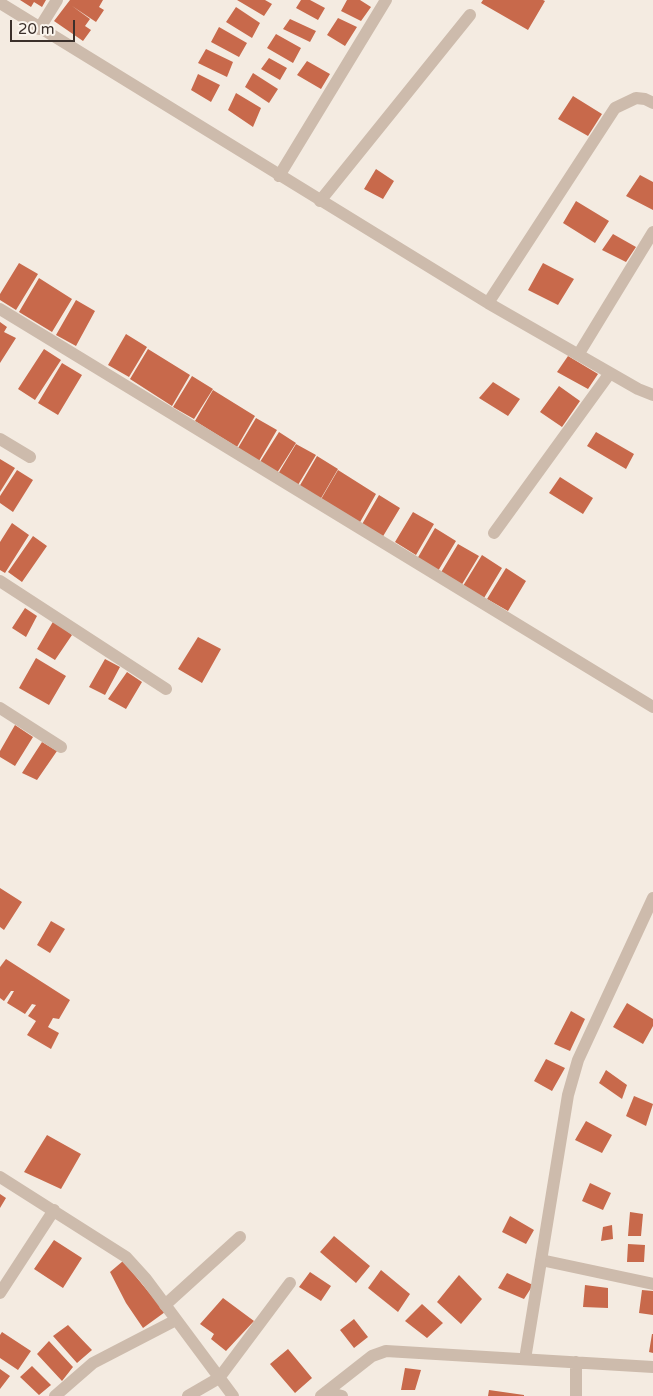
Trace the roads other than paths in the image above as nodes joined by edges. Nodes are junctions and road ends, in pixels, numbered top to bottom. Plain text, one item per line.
1 (56, 0) edge
2 (386, 0) edge
3 (0, 3) edge
4 (470, 15) dead end
5 (39, 29) junction
6 (653, 103) edge
7 (279, 176) junction
8 (320, 201) junction
9 (653, 232) edge
10 (488, 303) junction
11 (0, 309) edge
12 (578, 354) junction
13 (610, 373) junction
14 (653, 395) edge
15 (0, 439) edge
16 (30, 457) dead end
17 (494, 533) dead end
18 (0, 580) edge
19 (166, 689) dead end
20 (653, 707) edge
21 (0, 708) edge
22 (61, 747) dead end
23 (653, 898) edge
24 (0, 1178) edge
25 (54, 1210) junction
26 (240, 1237) dead end
27 (541, 1260) junction
28 (290, 1283) dead end
29 (653, 1284) edge
30 (0, 1293) edge
31 (165, 1305) junction
32 (176, 1320) junction
33 (525, 1359) junction
34 (576, 1362) junction
35 (653, 1367) edge
36 (219, 1378) junction
37 (323, 1394) edge
38 (56, 1396) edge
39 (188, 1396) edge
40 (233, 1396) edge
41 (342, 1396) edge
42 (576, 1396) edge

1 - 5 street
2 - 7 street
3 - 5 street
4 - 8 street
5 - 7 street
6 - 10 street
7 - 8 street
8 - 10 street
9 - 12 street
10 - 12 street
11 - 20 street
12 - 13 street
13 - 14 street
13 - 17 street
15 - 16 street
18 - 19 street
21 - 22 street
23 - 27 street
24 - 25 street
25 - 30 street
25 - 31 street
26 - 31 street
27 - 29 street
27 - 33 street
28 - 36 street
31 - 32 street
32 - 36 street
32 - 38 street
33 - 34 street
33 - 37 street
34 - 35 street
34 - 42 street
36 - 39 street
36 - 40 street
37 - 41 street

